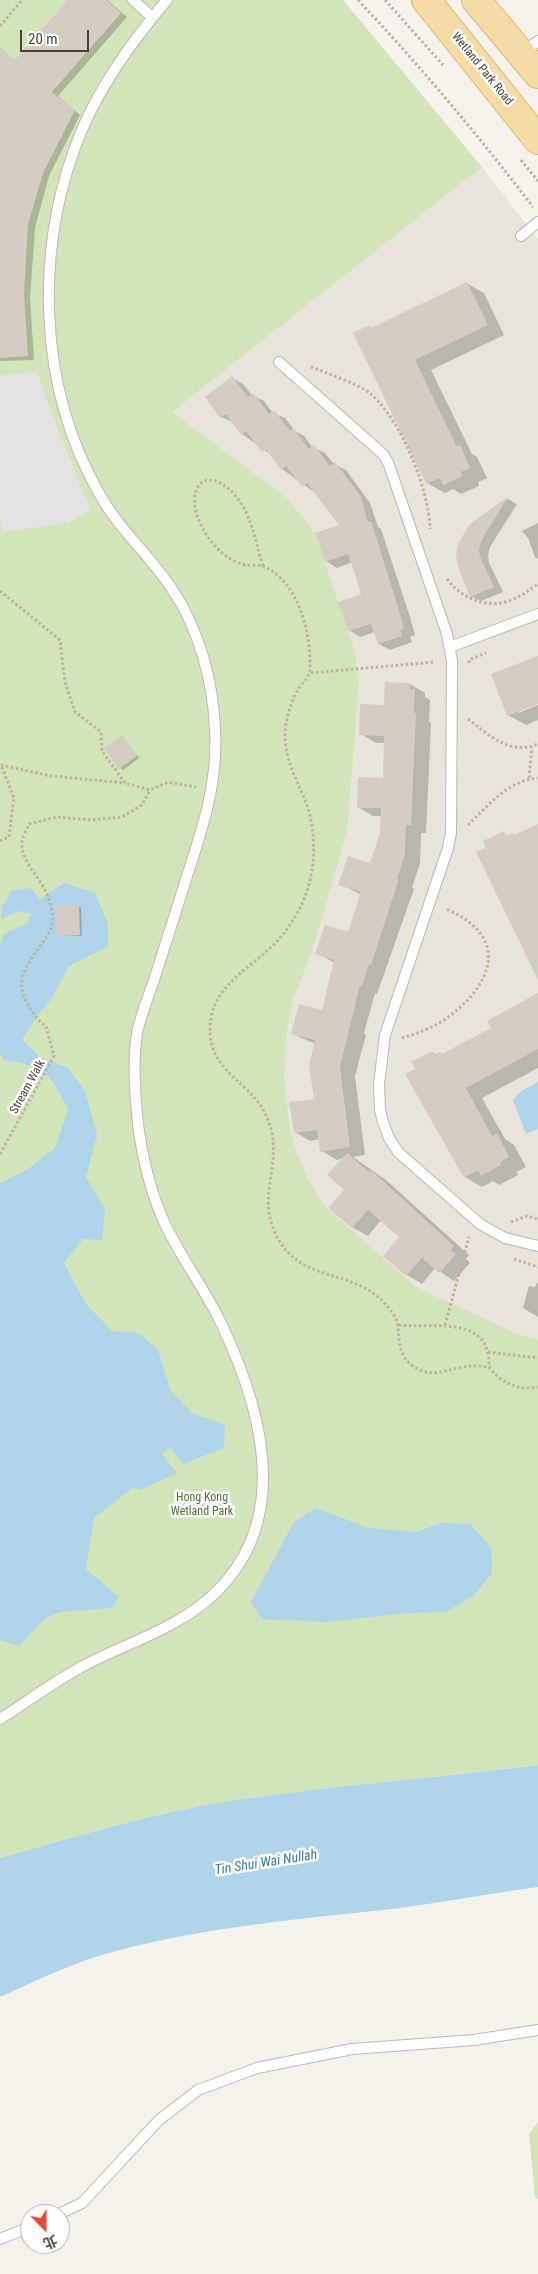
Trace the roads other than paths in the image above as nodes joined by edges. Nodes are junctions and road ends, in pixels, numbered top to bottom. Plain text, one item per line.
1 (133, 0) edge
2 (426, 0) edge
3 (476, 0) edge
4 (163, 1) edge
5 (152, 17) junction
6 (532, 56) edge
7 (538, 140) edge
8 (538, 222) edge
9 (521, 236) dead end
10 (278, 362) dead end
11 (538, 614) edge
12 (450, 647) junction
13 (538, 1246) edge
14 (0, 1718) edge
15 (538, 2030) edge
16 (70, 2209) edge
17 (20, 2231) edge
18 (0, 2239) edge

1 - 5 lane
2 - 7 main road, Wetland Park Road
3 - 6 main road
4 - 5 lane
5 - 14 lane
8 - 9 lane
10 - 12 lane
11 - 12 lane
12 - 13 lane
15 - 16 lane
17 - 18 lane

